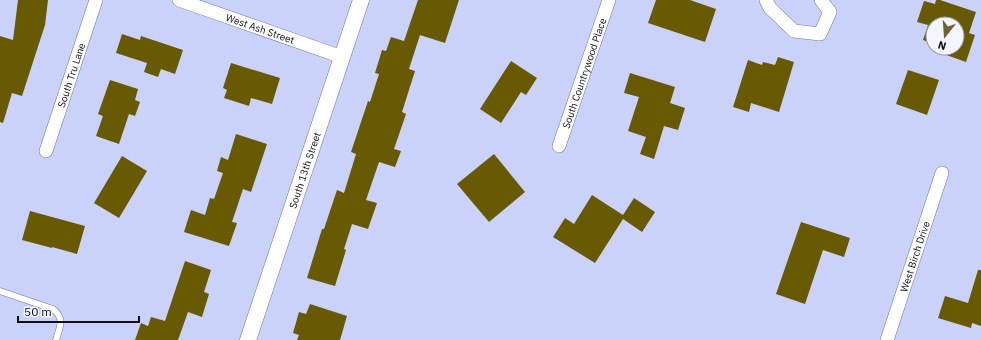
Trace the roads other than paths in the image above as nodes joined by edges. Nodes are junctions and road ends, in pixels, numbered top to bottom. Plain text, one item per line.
1 (96, 0) edge
2 (179, 0) edge
3 (361, 0) edge
4 (609, 0) edge
5 (766, 0) edge
6 (821, 0) edge
7 (342, 57) junction
8 (559, 146) dead end
9 (46, 151) dead end
10 (942, 173) dead end
11 (0, 291) edge
12 (56, 340) edge
13 (248, 340) edge
14 (888, 340) edge

1 - 9 street, South Tru Lane
2 - 7 street, West Ash Street
3 - 7 street, South 13th Street
4 - 8 street, South Countrywood Place
5 - 6 street
7 - 13 street, South 13th Street
10 - 14 street, West Birch Drive
11 - 12 lane

